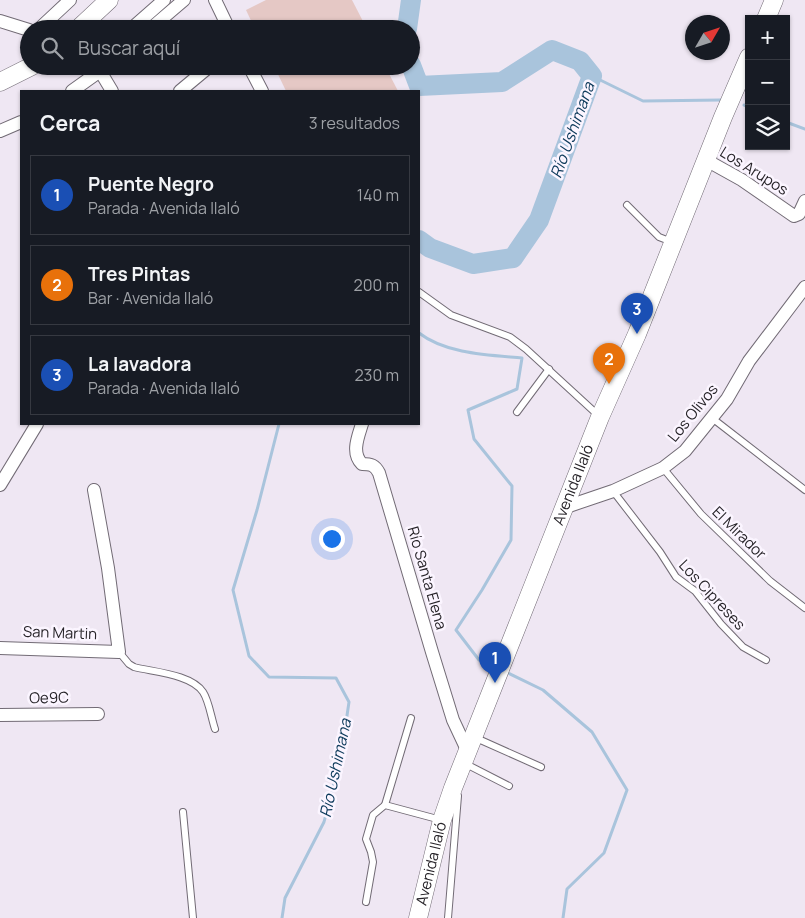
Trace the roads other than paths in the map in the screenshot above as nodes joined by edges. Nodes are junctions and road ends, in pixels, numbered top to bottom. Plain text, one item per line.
1 (70, 0) edge
2 (109, 0) edge
3 (164, 0) edge
4 (184, 0) edge
5 (774, 0) edge
6 (214, 2) edge
7 (768, 15) edge
8 (49, 20) edge
9 (91, 20) edge
10 (142, 20) edge
11 (161, 20) edge
12 (224, 20) edge
13 (0, 21) edge
14 (20, 27) edge
15 (748, 60) edge
16 (20, 72) edge
17 (92, 75) edge
18 (103, 75) edge
19 (199, 75) edge
20 (254, 75) edge
21 (0, 82) edge
22 (73, 90) edge
23 (111, 90) edge
24 (181, 90) edge
25 (261, 90) edge
26 (20, 122) edge
27 (0, 130) edge
28 (706, 160) junction
29 (805, 201) edge
30 (627, 204) dead end
31 (674, 242) junction
32 (805, 287) edge
33 (420, 293) edge
34 (549, 369) junction
35 (516, 412) dead end
36 (600, 417) junction
37 (712, 418) junction
38 (36, 425) edge
39 (362, 425) edge
40 (663, 468) junction
41 (0, 485) edge
42 (94, 490) dead end
43 (805, 490) edge
44 (613, 491) junction
45 (563, 508) junction
46 (805, 608) edge
47 (0, 648) edge
48 (119, 652) junction
49 (766, 660) dead end
50 (98, 714) dead end
51 (0, 715) edge
52 (411, 718) dead end
53 (215, 729) dead end
54 (466, 756) junction
55 (540, 767) dead end
56 (509, 786) dead end
57 (385, 805) junction
58 (183, 812) dead end
59 (442, 820) junction
60 (366, 902) dead end
61 (193, 918) edge
62 (418, 918) edge
63 (448, 918) edge

1 - 8 street
2 - 9 main road
3 - 10 street
4 - 11 street
5 - 7 main road
6 - 12 street
13 - 14 street
15 - 28 main road, Avenida Ilaló
16 - 21 main road
17 - 22 street
18 - 23 street
19 - 24 street
20 - 25 street
26 - 27 street
28 - 29 street, Los Arupos
28 - 31 main road, Avenida Ilaló
30 - 31 lane
31 - 36 main road, Avenida Ilaló
32 - 37 street, Los Olivos
33 - 34 lane
34 - 35 lane
34 - 36 lane
36 - 45 main road, Avenida Ilaló
37 - 40 street, Los Olivos
37 - 43 lane
38 - 41 street
39 - 54 street, Río Santa Elena
40 - 44 street, Los Olivos
40 - 46 lane, El Mirador
42 - 48 street
44 - 45 street, Los Olivos
44 - 49 lane, Los Cipreses
45 - 54 main road, Avenida Ilaló
47 - 48 street, San Martin
48 - 53 lane
50 - 51 street, Oe9C
52 - 57 lane
54 - 55 lane
54 - 56 lane
54 - 59 main road, Avenida Ilaló
54 - 63 lane
57 - 59 lane
57 - 60 lane
58 - 61 lane
59 - 62 main road, Avenida Ilaló

